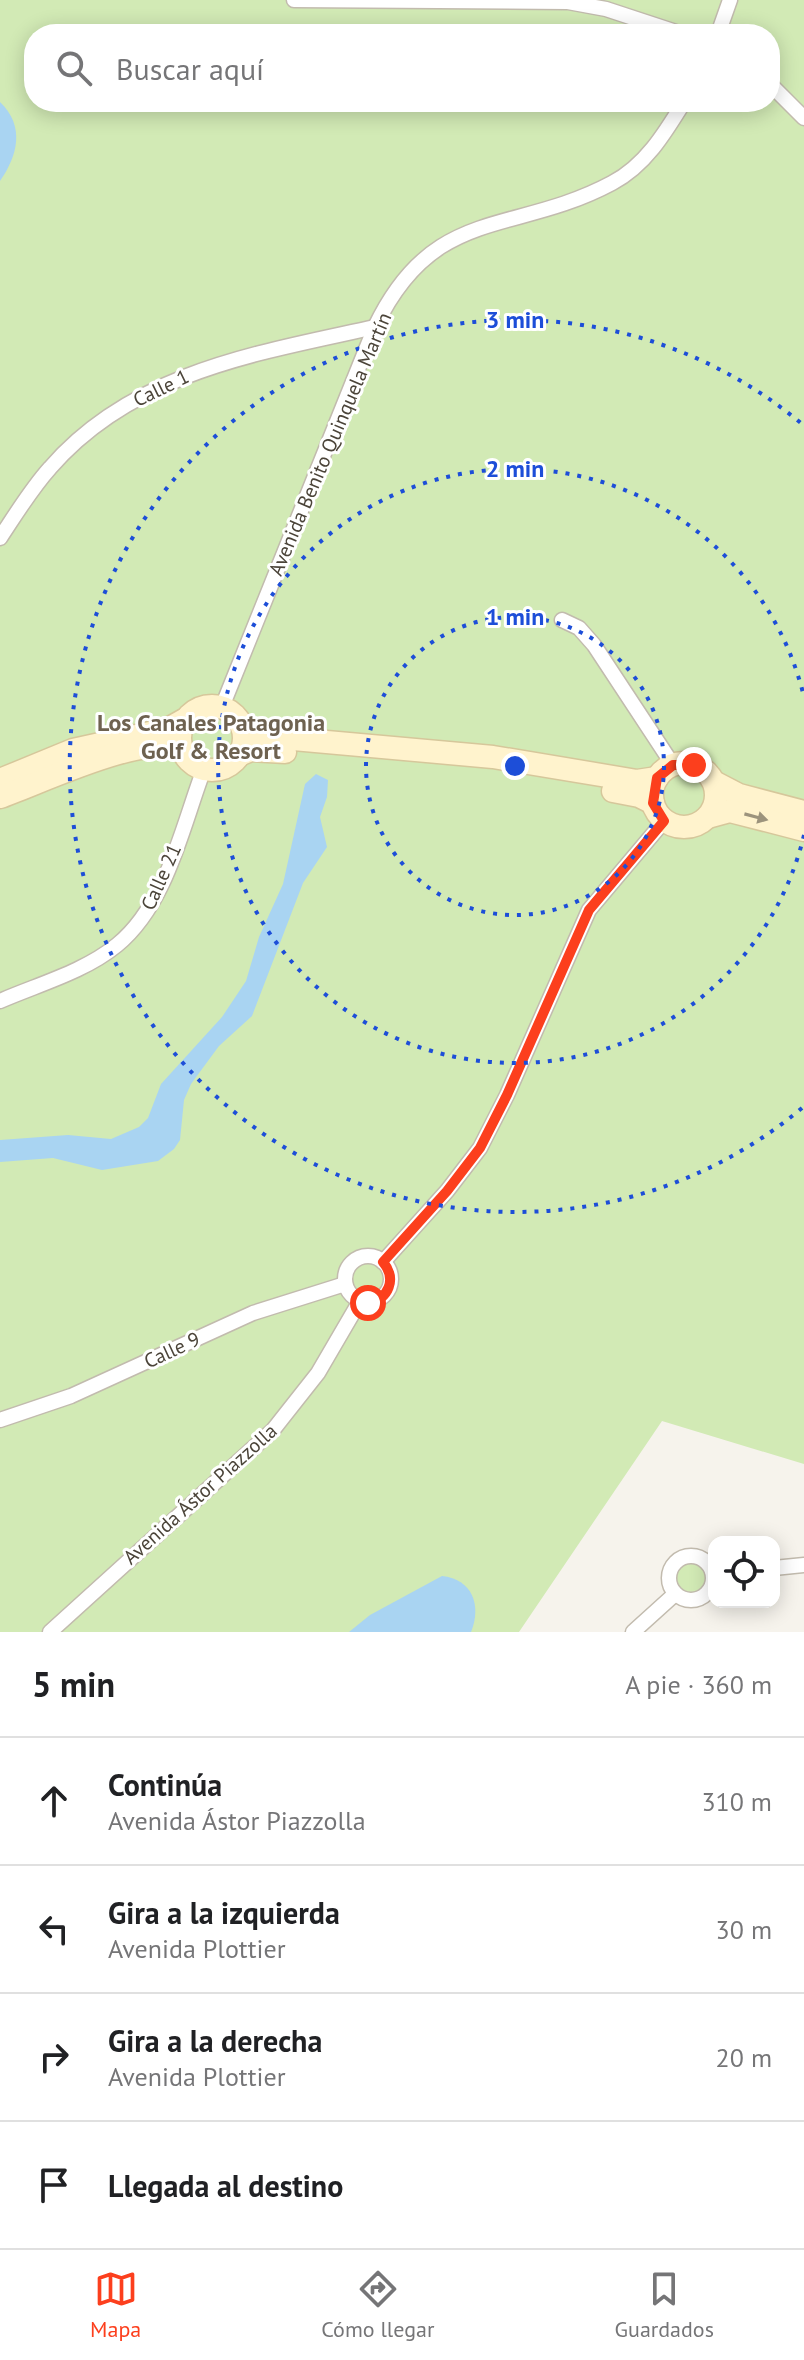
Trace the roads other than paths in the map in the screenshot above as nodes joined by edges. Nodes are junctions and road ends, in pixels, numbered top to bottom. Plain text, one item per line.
1 (294, 0) edge
2 (730, 0) edge
3 (653, 24) edge
4 (722, 24) edge
5 (780, 94) edge
6 (677, 112) edge
7 (804, 118) edge
8 (375, 327) junction
9 (0, 538) edge
10 (562, 620) dead end
11 (222, 707) junction
12 (184, 720) junction
13 (241, 724) junction
14 (182, 751) junction
15 (239, 755) junction
16 (204, 769) junction
17 (665, 771) junction
18 (0, 780) edge
19 (714, 782) junction
20 (0, 797) edge
21 (658, 812) junction
22 (804, 812) edge
23 (708, 817) junction
24 (804, 830) edge
25 (0, 1001) edge
26 (383, 1262) junction
27 (345, 1284) junction
28 (360, 1301) junction
29 (0, 1420) edge
30 (804, 1565) edge
31 (708, 1567) edge
32 (780, 1567) edge
33 (708, 1591) edge
34 (675, 1594) junction
35 (50, 1632) edge
36 (633, 1632) edge

1 - 3 street
2 - 4 street
5 - 7 street
6 - 8 street, Avenida Benito Quinquela Martín
8 - 9 street, Calle 1
8 - 11 street, Avenida Benito Quinquela Martín
10 - 17 street
11 - 12 street
11 - 13 street
12 - 14 street
12 - 18 street
13 - 15 street
13 - 17 street
14 - 16 street
14 - 20 street
15 - 16 street
15 - 21 street
16 - 25 street, Calle 21
17 - 19 street
17 - 21 street
19 - 22 street
19 - 23 street
21 - 23 street
21 - 26 street
23 -> 24 street
26 - 27 street
26 - 28 street, Avenida Ástor Piazzolla
27 - 28 street
27 - 29 street, Calle 9
28 - 35 street, Avenida Ástor Piazzolla
30 - 32 street
31 - 34 street
33 - 34 street
34 - 36 street

